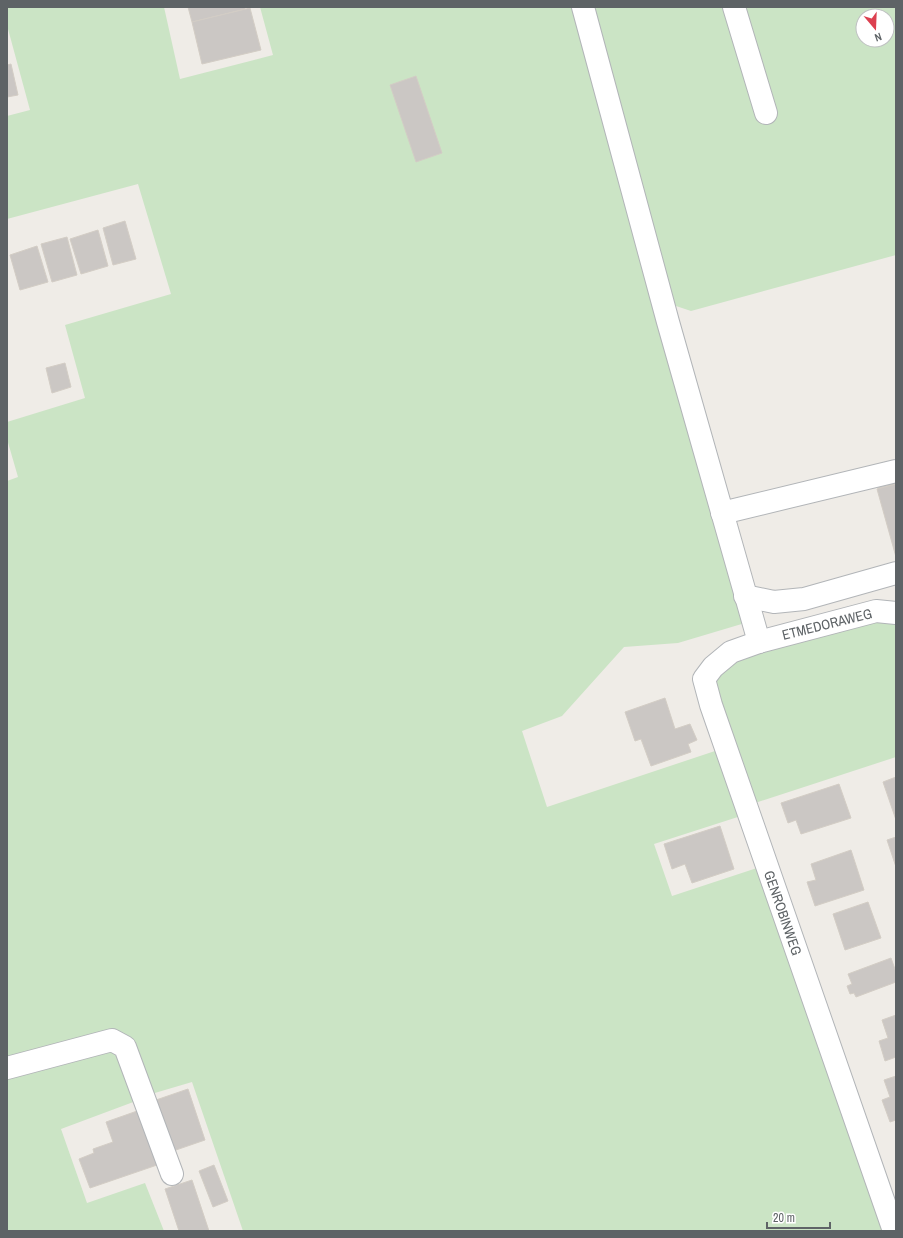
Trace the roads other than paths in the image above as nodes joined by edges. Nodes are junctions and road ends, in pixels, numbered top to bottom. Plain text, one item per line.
1 (583, 7) edge
2 (734, 7) edge
3 (766, 113) dead end
4 (896, 471) edge
5 (722, 513) junction
6 (896, 573) edge
7 (745, 596) junction
8 (896, 613) edge
9 (759, 642) junction
10 (7, 1068) edge
11 (172, 1174) dead end
12 (894, 1231) edge

1 - 5 street
2 - 3 street
4 - 5 street
5 - 7 street
6 - 7 street
7 - 9 street
8 - 9 street, ETMEDORAWEG
9 - 12 street, GENROBINWEG
10 - 11 street

